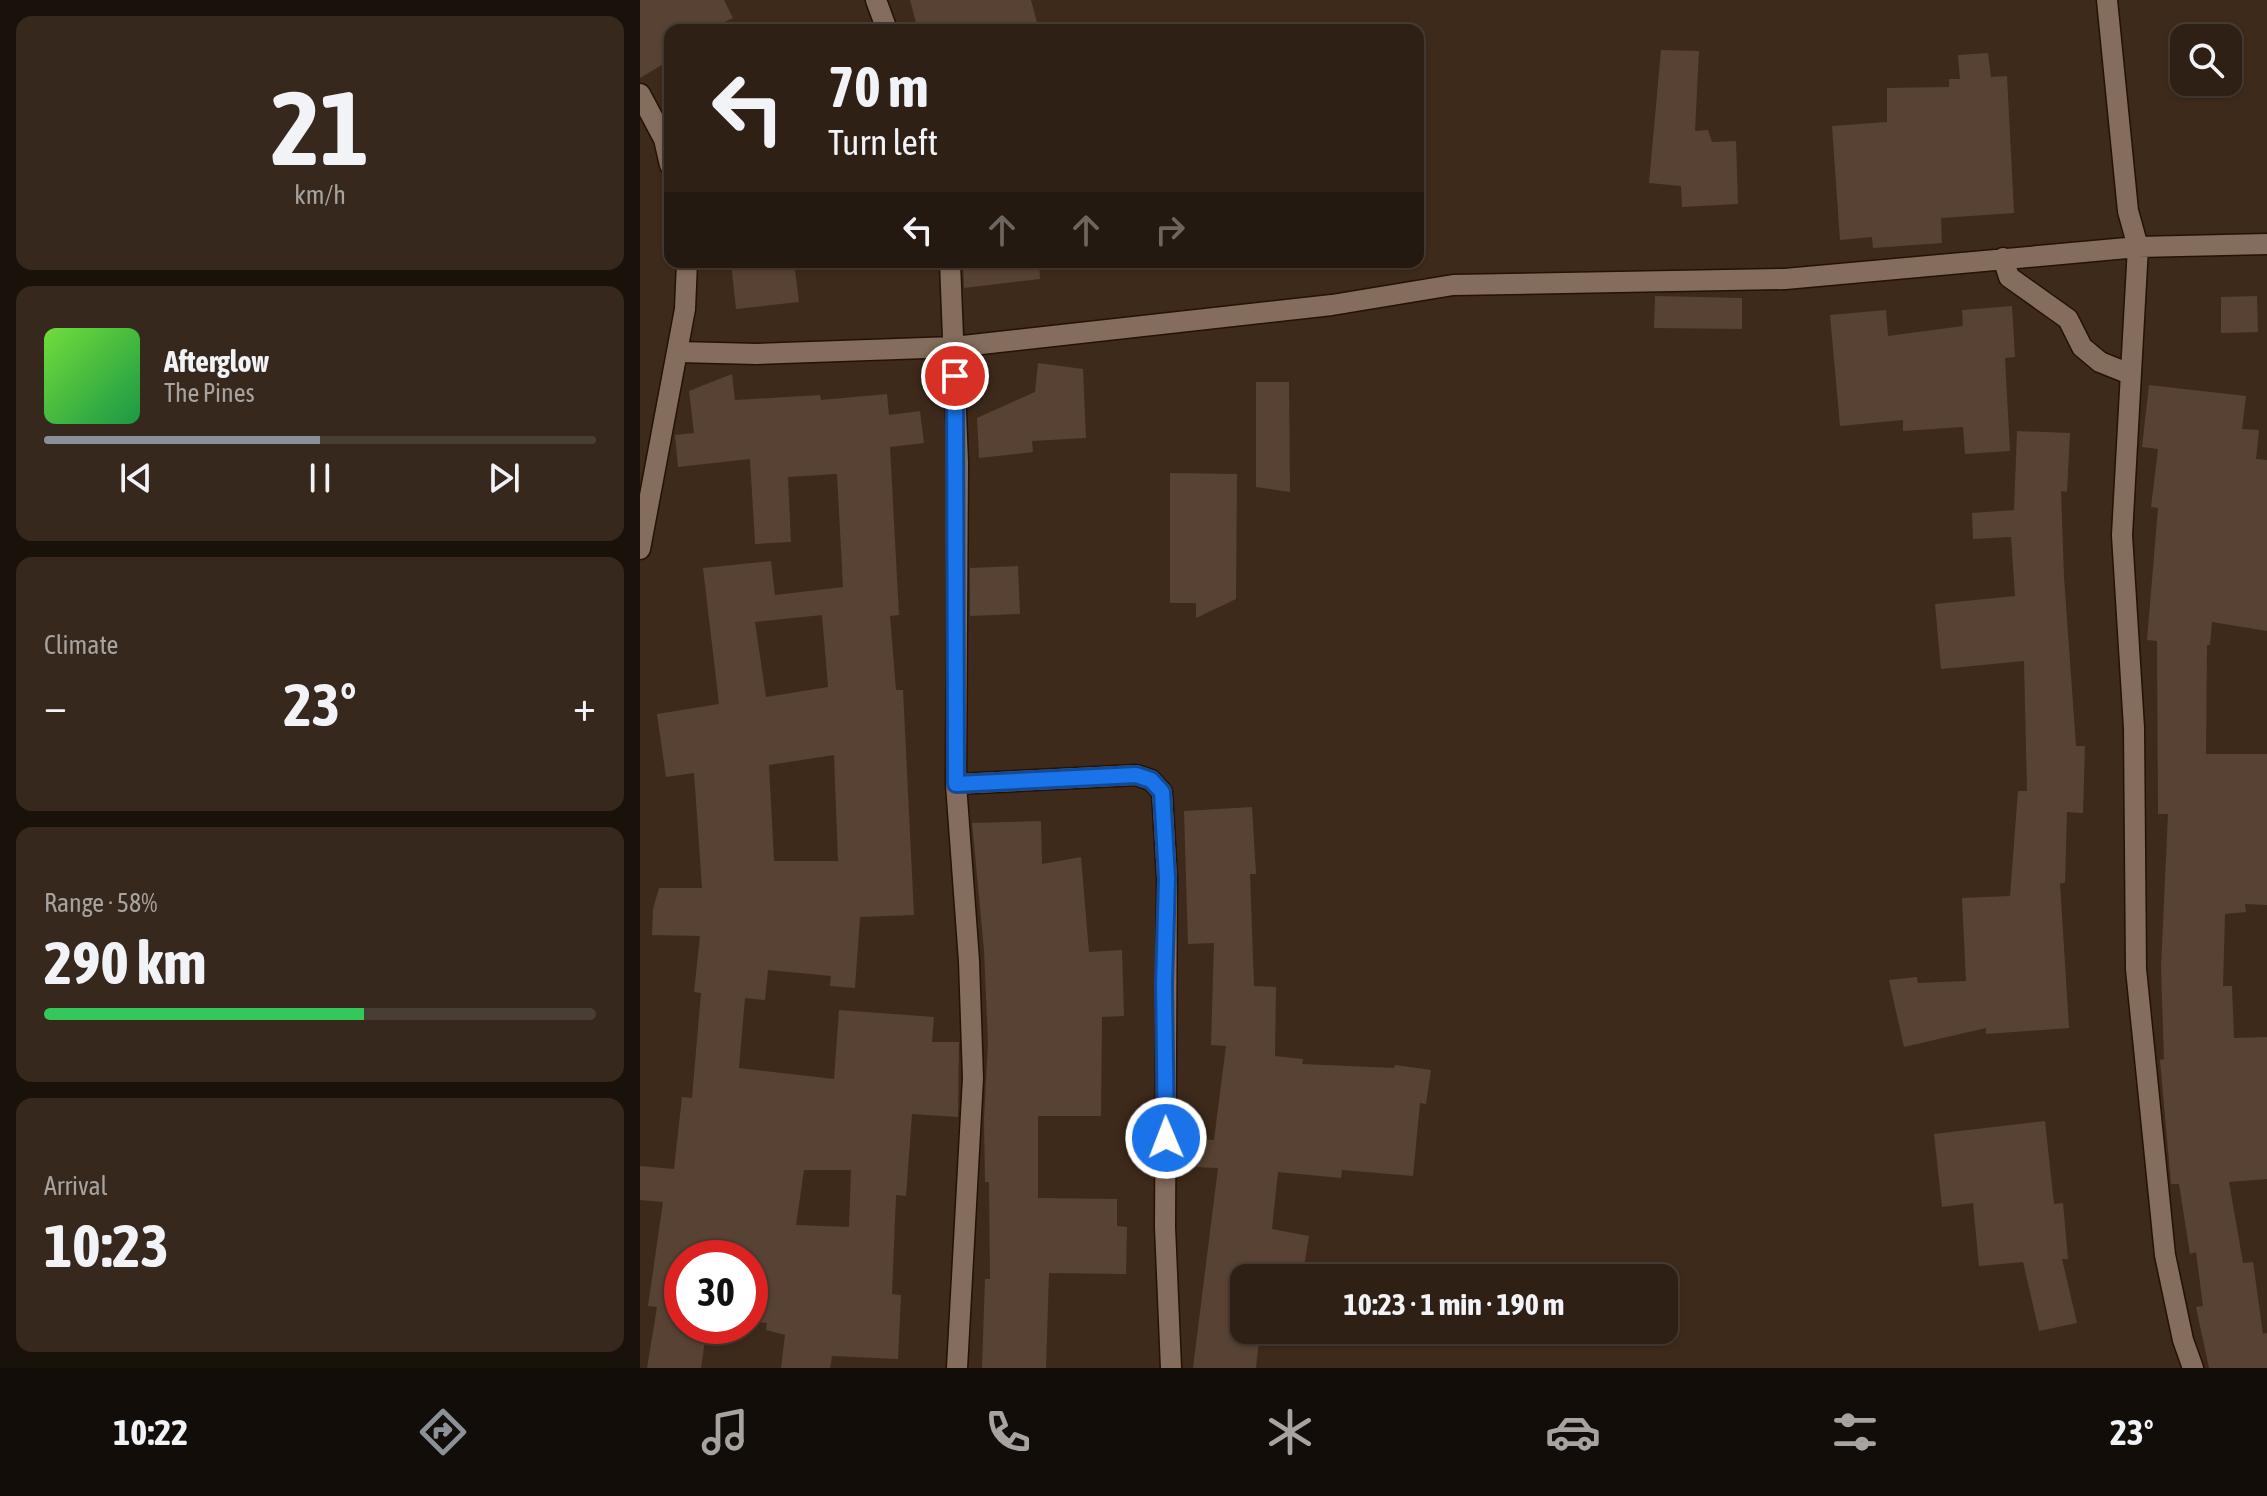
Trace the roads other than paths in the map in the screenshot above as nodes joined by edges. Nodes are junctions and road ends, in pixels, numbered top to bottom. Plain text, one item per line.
1 (876, 0) edge
2 (2107, 0) edge
3 (885, 24) edge
4 (640, 94) edge
5 (664, 139) edge
6 (2267, 244) edge
7 (2138, 247) junction
8 (2003, 258) junction
9 (686, 268) edge
10 (950, 268) edge
11 (954, 347) junction
12 (678, 352) junction
13 (2130, 374) junction
14 (640, 549) edge
15 (956, 784) junction
16 (957, 1368) edge
17 (1171, 1368) edge
18 (2193, 1368) edge

1 - 3 street
2 - 7 street
4 - 5 street
6 - 7 street
7 - 8 street
7 - 13 street
8 - 11 street
8 - 13 street
9 - 12 street
10 - 11 street
11 - 12 street
11 - 15 street
12 - 14 street
13 - 18 street
15 - 16 street
15 - 17 street

